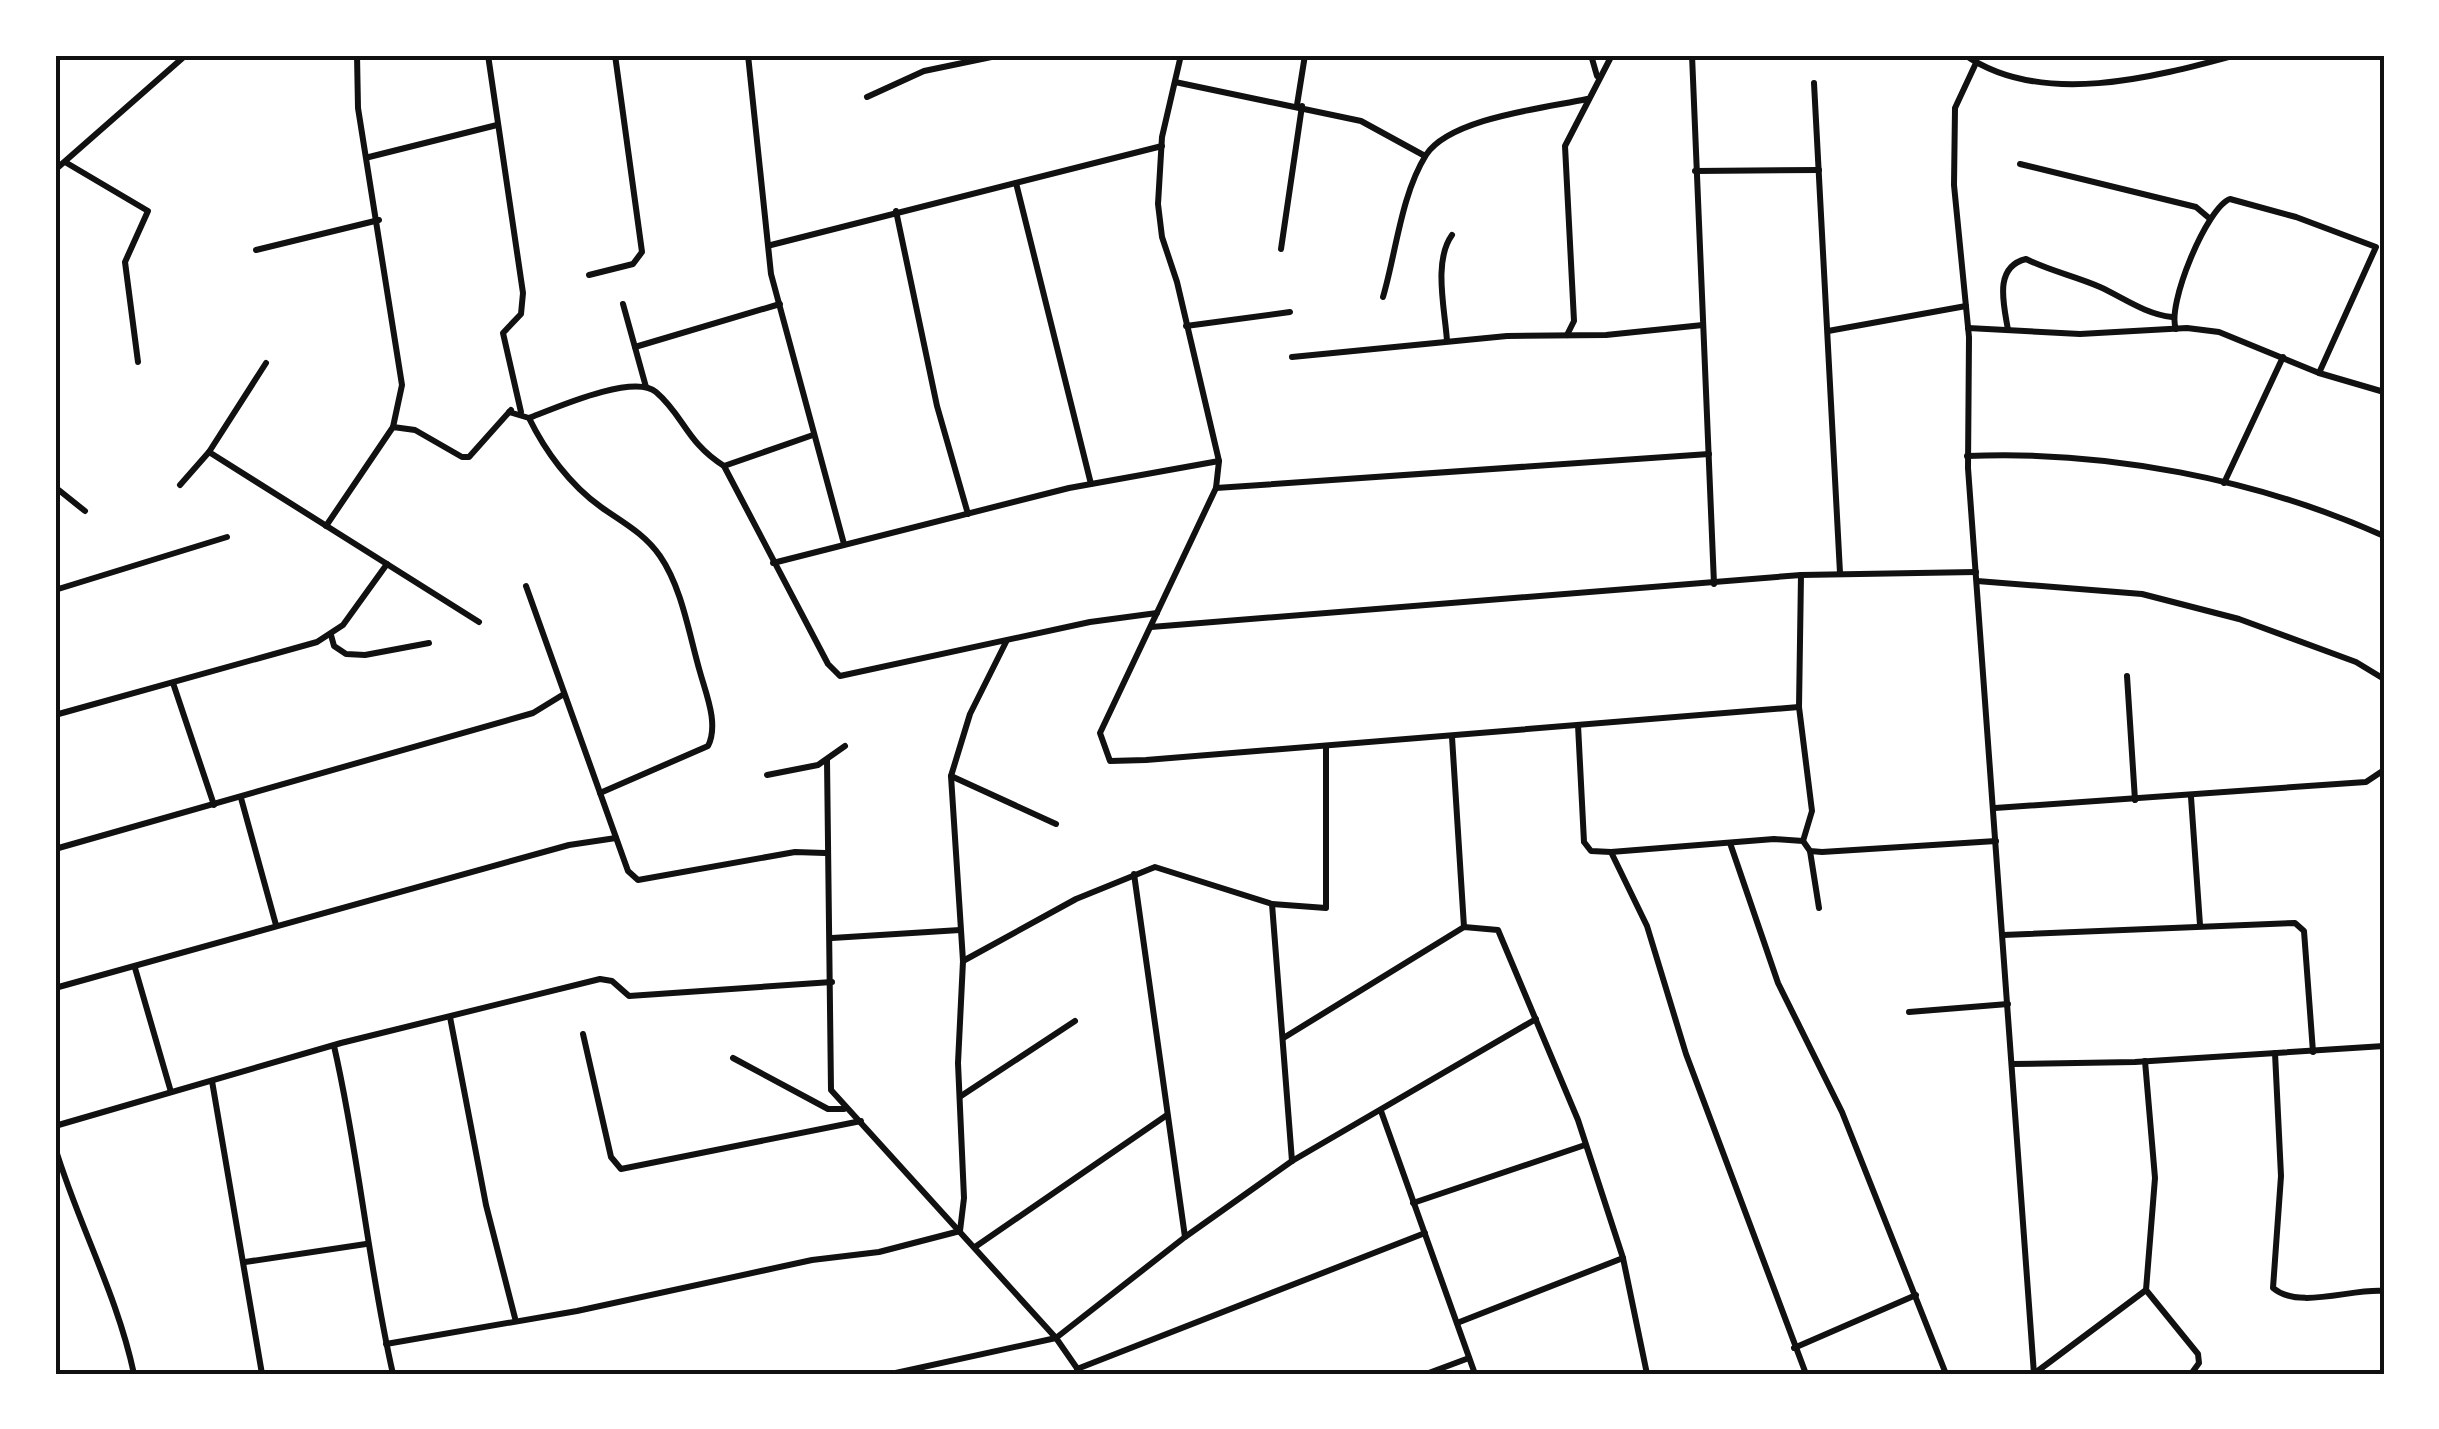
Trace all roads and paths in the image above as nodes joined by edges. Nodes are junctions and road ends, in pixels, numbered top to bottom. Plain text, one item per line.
1 (186, 55) edge
2 (356, 55) edge
3 (488, 55) edge
4 (615, 55) edge
5 (748, 55) edge
6 (1001, 55) edge
7 (1181, 55) edge
8 (1305, 55) edge
9 (1590, 55) edge
10 (1612, 55) edge
11 (1692, 55) edge
12 (1965, 55) edge
13 (2236, 55) edge
14 (1976, 62) junction
15 (1598, 77) junction
16 (1175, 82) junction
17 (1814, 83) dead end
18 (867, 97) dead end
19 (1586, 99) junction
20 (1300, 105) junction
21 (497, 125) junction
22 (1162, 146) junction
23 (1426, 156) junction
24 (368, 158) junction
25 (64, 162) junction
26 (2020, 164) dead end
27 (55, 170) edge
28 (1819, 170) junction
29 (1695, 171) junction
30 (1016, 183) junction
31 (896, 211) junction
32 (2208, 218) junction
33 (379, 220) junction
34 (1452, 235) dead end
35 (771, 246) junction
36 (1282, 249) dead end
37 (256, 250) dead end
38 (589, 274) dead end
39 (1383, 298) dead end
40 (622, 304) dead end
41 (780, 304) junction
42 (1966, 306) junction
43 (1290, 312) dead end
44 (2172, 318) junction
45 (1574, 321) junction
46 (1702, 325) junction
47 (1186, 326) junction
48 (1968, 328) junction
49 (2176, 329) junction
50 (2008, 330) junction
51 (1828, 331) junction
52 (1567, 334) junction
53 (1584, 335) junction
54 (1447, 341) junction
55 (636, 347) junction
56 (1292, 357) dead end
57 (2282, 357) junction
58 (138, 362) dead end
59 (266, 363) dead end
60 (2320, 372) junction
61 (646, 387) junction
62 (2384, 392) edge
63 (518, 402) junction
64 (509, 412) junction
65 (521, 412) junction
66 (529, 418) junction
67 (393, 427) junction
68 (814, 435) junction
69 (210, 452) junction
70 (1709, 454) junction
71 (1967, 456) junction
72 (1219, 461) junction
73 (724, 466) junction
74 (2224, 483) junction
75 (180, 484) dead end
76 (1091, 484) junction
77 (55, 487) edge
78 (1216, 488) junction
79 (86, 511) dead end
80 (968, 514) junction
81 (326, 526) junction
82 (2384, 536) edge
83 (227, 537) dead end
84 (844, 544) junction
85 (773, 563) junction
86 (387, 564) junction
87 (1840, 572) junction
88 (1801, 575) junction
89 (1976, 577) junction
90 (1714, 584) junction
91 (526, 586) dead end
92 (55, 590) edge
93 (1157, 613) junction
94 (479, 622) dead end
95 (1151, 628) junction
96 (332, 635) junction
97 (1006, 642) junction
98 (429, 643) dead end
99 (2127, 676) dead end
100 (2384, 680) edge
101 (174, 682) junction
102 (564, 694) junction
103 (1799, 706) junction
104 (56, 713) edge
105 (1578, 726) junction
106 (1452, 737) junction
107 (845, 746) dead end
108 (1326, 746) junction
109 (827, 760) junction
110 (2384, 770) edge
111 (768, 776) dead end
112 (950, 776) junction
113 (600, 793) junction
114 (2191, 797) junction
115 (240, 798) junction
116 (2135, 800) junction
117 (214, 805) junction
118 (1995, 808) junction
119 (1056, 824) dead end
120 (616, 838) junction
121 (1803, 841) junction
122 (1996, 842) junction
123 (1730, 843) junction
124 (55, 850) edge
125 (1810, 851) junction
126 (1610, 852) junction
127 (825, 854) junction
128 (1134, 874) junction
129 (1272, 904) junction
130 (1819, 908) dead end
131 (276, 925) junction
132 (2200, 926) junction
133 (1464, 927) junction
134 (960, 930) junction
135 (2003, 934) junction
136 (832, 938) junction
137 (962, 962) junction
138 (135, 968) junction
139 (832, 982) junction
140 (55, 988) edge
141 (2008, 1004) junction
142 (1909, 1012) dead end
143 (450, 1017) junction
144 (1536, 1018) junction
145 (1075, 1022) dead end
146 (582, 1034) dead end
147 (1285, 1037) junction
148 (334, 1045) junction
149 (2384, 1046) edge
150 (2313, 1052) junction
151 (2275, 1053) junction
152 (733, 1058) dead end
153 (2145, 1062) junction
154 (2012, 1064) junction
155 (212, 1081) junction
156 (170, 1092) junction
157 (961, 1096) junction
158 (846, 1109) junction
159 (1381, 1111) junction
160 (1167, 1115) junction
161 (862, 1121) junction
162 (55, 1126) edge
163 (1585, 1145) junction
164 (55, 1146) edge
165 (1292, 1161) junction
166 (1413, 1202) junction
167 (960, 1231) junction
168 (1425, 1233) junction
169 (1185, 1237) junction
170 (366, 1244) junction
171 (975, 1247) junction
172 (1623, 1258) junction
173 (245, 1262) junction
174 (2146, 1290) junction
175 (2384, 1291) edge
176 (1916, 1294) junction
177 (515, 1318) junction
178 (1457, 1323) junction
179 (1056, 1338) junction
180 (386, 1344) junction
181 (1794, 1348) junction
182 (1469, 1358) junction
183 (1079, 1372) edge
184 (134, 1374) edge
185 (262, 1374) edge
186 (393, 1374) edge
187 (890, 1374) edge
188 (1426, 1374) edge
189 (1474, 1374) edge
190 (1646, 1374) edge
191 (1806, 1374) edge
192 (1946, 1374) edge
193 (2034, 1374) edge
194 (2191, 1374) edge

1 - 25 street
2 - 24 street
3 - 21 street
4 - 38 street
5 - 35 street
6 - 18 street
7 - 16 street
8 - 20 street
9 - 15 street
10 - 15 street
11 - 29 street
12 - 14 street
13 - 14 street
14 - 42 street
15 - 19 street
16 - 20 street
16 - 22 street
17 - 28 street
19 - 23 street
19 - 45 street
20 - 23 street
20 - 36 street
21 - 24 street
21 - 63 street
22 - 30 street
22 - 47 street
23 - 39 street
24 - 33 street
25 - 27 street
25 - 58 street
26 - 32 street
28 - 29 street
28 - 51 street
29 - 46 street
30 - 31 street
30 - 76 street
31 - 35 street
31 - 80 street
32 - 44 street
32 - 60 street
33 - 37 street
33 - 67 street
34 - 54 street
35 - 41 street
40 - 55 street
41 - 55 street
41 - 68 street
42 - 48 street
42 - 51 street
43 - 47 street
44 - 49 street
44 - 50 street
45 - 52 street
45 - 53 street
46 - 53 street
46 - 70 street
47 - 72 street
48 - 50 street
48 - 71 street
49 - 50 street
49 - 57 street
51 - 87 street
52 - 53 street
52 - 54 street
54 - 56 street
55 - 61 street
57 - 60 street
57 - 74 street
59 - 69 street
60 - 62 street
61 - 66 street
61 - 73 street
63 - 64 street
63 - 65 street
64 - 65 street
64 - 67 street
65 - 66 street
66 - 113 street
67 - 81 street
68 - 73 street
68 - 84 street
69 - 75 street
69 - 81 street
70 - 78 street
70 - 90 street
71 - 74 street
71 - 89 street
72 - 76 street
72 - 78 street
73 - 85 street
74 - 82 street
76 - 80 street
77 - 79 street
78 - 93 street
80 - 84 street
81 - 86 street
83 - 92 street
84 - 85 street
85 - 97 street
86 - 94 street
86 - 96 street
87 - 88 street
87 - 89 street
88 - 90 street
88 - 103 street
89 - 100 street
89 - 118 street
90 - 95 street
91 - 102 street
93 - 95 street
93 - 97 street
95 - 108 street
96 - 98 street
96 - 101 street
97 - 112 street
99 - 116 street
101 - 104 street
101 - 117 street
102 - 113 street
102 - 115 street
103 - 105 street
103 - 121 street
105 - 106 street
105 - 126 street
106 - 108 street
106 - 133 street
107 - 109 street
108 - 129 street
109 - 111 street
109 - 127 street
110 - 114 street
112 - 119 street
112 - 134 street
113 - 120 street
114 - 116 street
114 - 132 street
115 - 117 street
115 - 131 street
116 - 118 street
117 - 124 street
118 - 122 street
120 - 127 street
120 - 131 street
121 - 123 street
121 - 125 street
122 - 125 street
122 - 135 street
123 - 126 street
123 - 176 street
125 - 130 street
126 - 181 street
127 - 136 street
128 - 129 street
128 - 137 street
128 - 160 street
129 - 147 street
131 - 138 street
132 - 135 street
132 - 150 street
133 - 144 street
133 - 147 street
134 - 136 street
134 - 137 street
135 - 141 street
136 - 139 street
137 - 157 street
138 - 140 street
138 - 156 street
139 - 143 street
139 - 158 street
141 - 142 street
141 - 154 street
143 - 148 street
143 - 177 street
144 - 159 street
144 - 163 street
145 - 157 street
146 - 161 street
147 - 165 street
148 - 155 street
148 - 170 street
149 - 150 street
150 - 151 street
151 - 153 street
151 - 175 street
152 - 158 street
153 - 154 street
153 - 174 street
154 - 193 street
155 - 156 street
155 - 173 street
156 - 162 street
157 - 167 street
158 - 161 street
159 - 165 street
159 - 166 street
160 - 169 street
160 - 171 street
161 - 167 street
163 - 166 street
163 - 172 street
164 - 184 street
165 - 169 street
166 - 168 street
167 - 171 street
167 - 177 street
168 - 178 street
168 - 183 street
169 - 179 street
170 - 173 street
170 - 180 street
171 - 179 street
172 - 178 street
172 - 190 street
173 - 185 street
174 - 193 street
174 - 194 street
176 - 181 street
176 - 192 street
177 - 180 street
178 - 182 street
179 - 183 street
179 - 187 street
180 - 186 street
181 - 191 street
182 - 188 street
182 - 189 street

